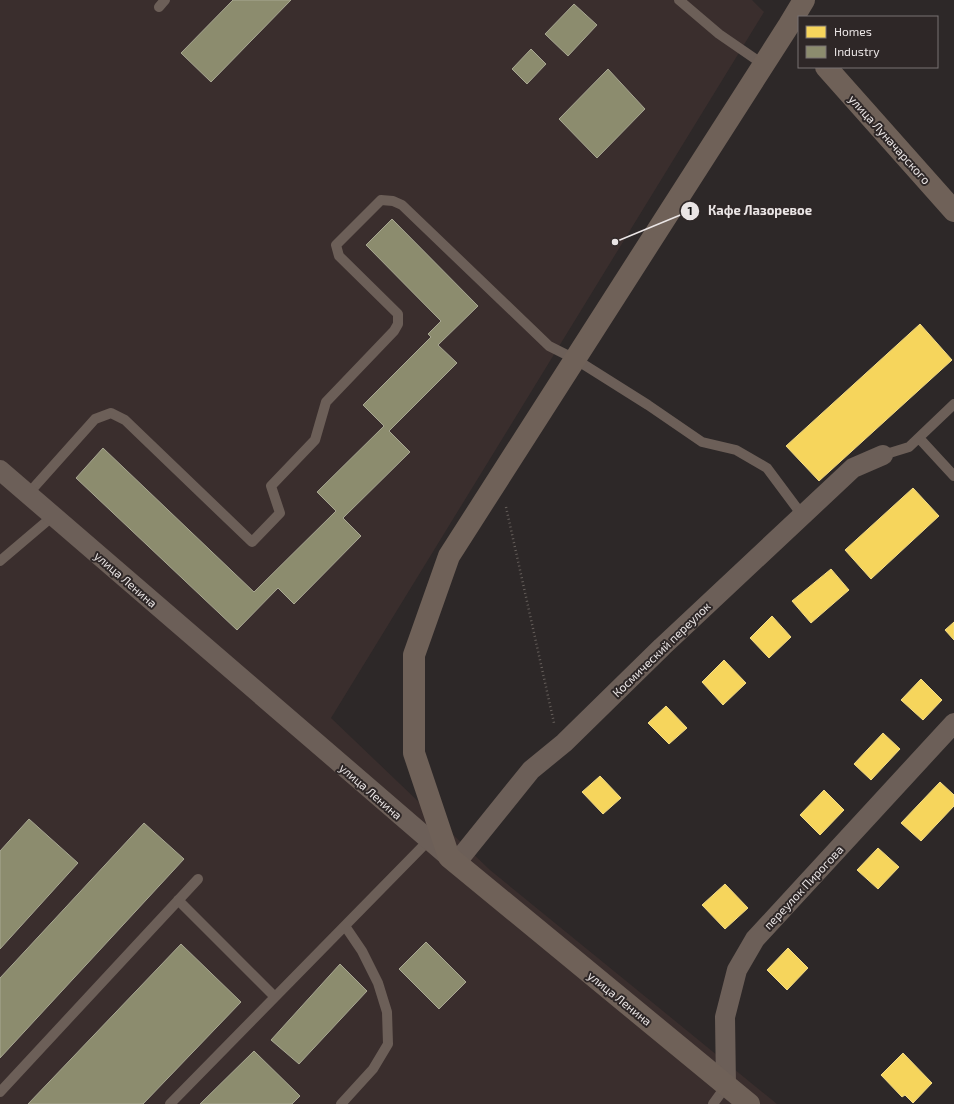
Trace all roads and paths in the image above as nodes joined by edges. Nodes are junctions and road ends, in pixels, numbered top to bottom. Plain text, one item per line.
1 (679, 0) edge
2 (804, 0) edge
3 (799, 16) edge
4 (798, 19) edge
5 (794, 31) edge
6 (764, 65) junction
7 (827, 68) edge
8 (954, 211) edge
9 (575, 359) junction
10 (954, 404) edge
11 (919, 438) junction
12 (884, 455) joint
13 (0, 470) edge
14 (954, 476) edge
15 (499, 478) junction
16 (28, 494) junction
17 (802, 515) junction
18 (53, 516) junction
19 (0, 561) edge
20 (954, 723) edge
21 (560, 747) junction
22 (429, 840) junction
23 (452, 860) junction
24 (198, 879) dead end
25 (178, 900) junction
26 (345, 926) junction
27 (275, 997) junction
28 (726, 1086) junction
29 (0, 1092) edge
30 (170, 1104) edge
31 (340, 1104) edge
32 (712, 1104) edge
33 (749, 1104) edge

1 - 6 lane
2 - 3 main road
4 - 5 main road
5 - 6 main road
6 - 9 main road
7 - 8 main road, улица Луначарского
9 - 15 main road
9 - 16 lane
9 - 17 lane
10 - 11 lane
11 - 12 lane
11 - 14 lane
12 - 17 street, Космический переулок
13 - 16 street, улица Ленина
15 - 21 path
15 - 23 main road
16 - 18 street, улица Ленина
17 - 21 street, Космический переулок
18 - 19 lane
18 - 22 street, улица Ленина
20 - 28 street, переулок Пирогова
21 - 23 street, Космический переулок
22 - 23 street, улица Ленина
22 - 26 lane
23 - 28 main road, улица Ленина
24 - 25 lane
25 - 27 lane
25 - 29 lane
26 - 27 lane
26 - 31 lane
27 - 30 lane
28 - 32 lane
28 - 33 main road, улица Ленина

